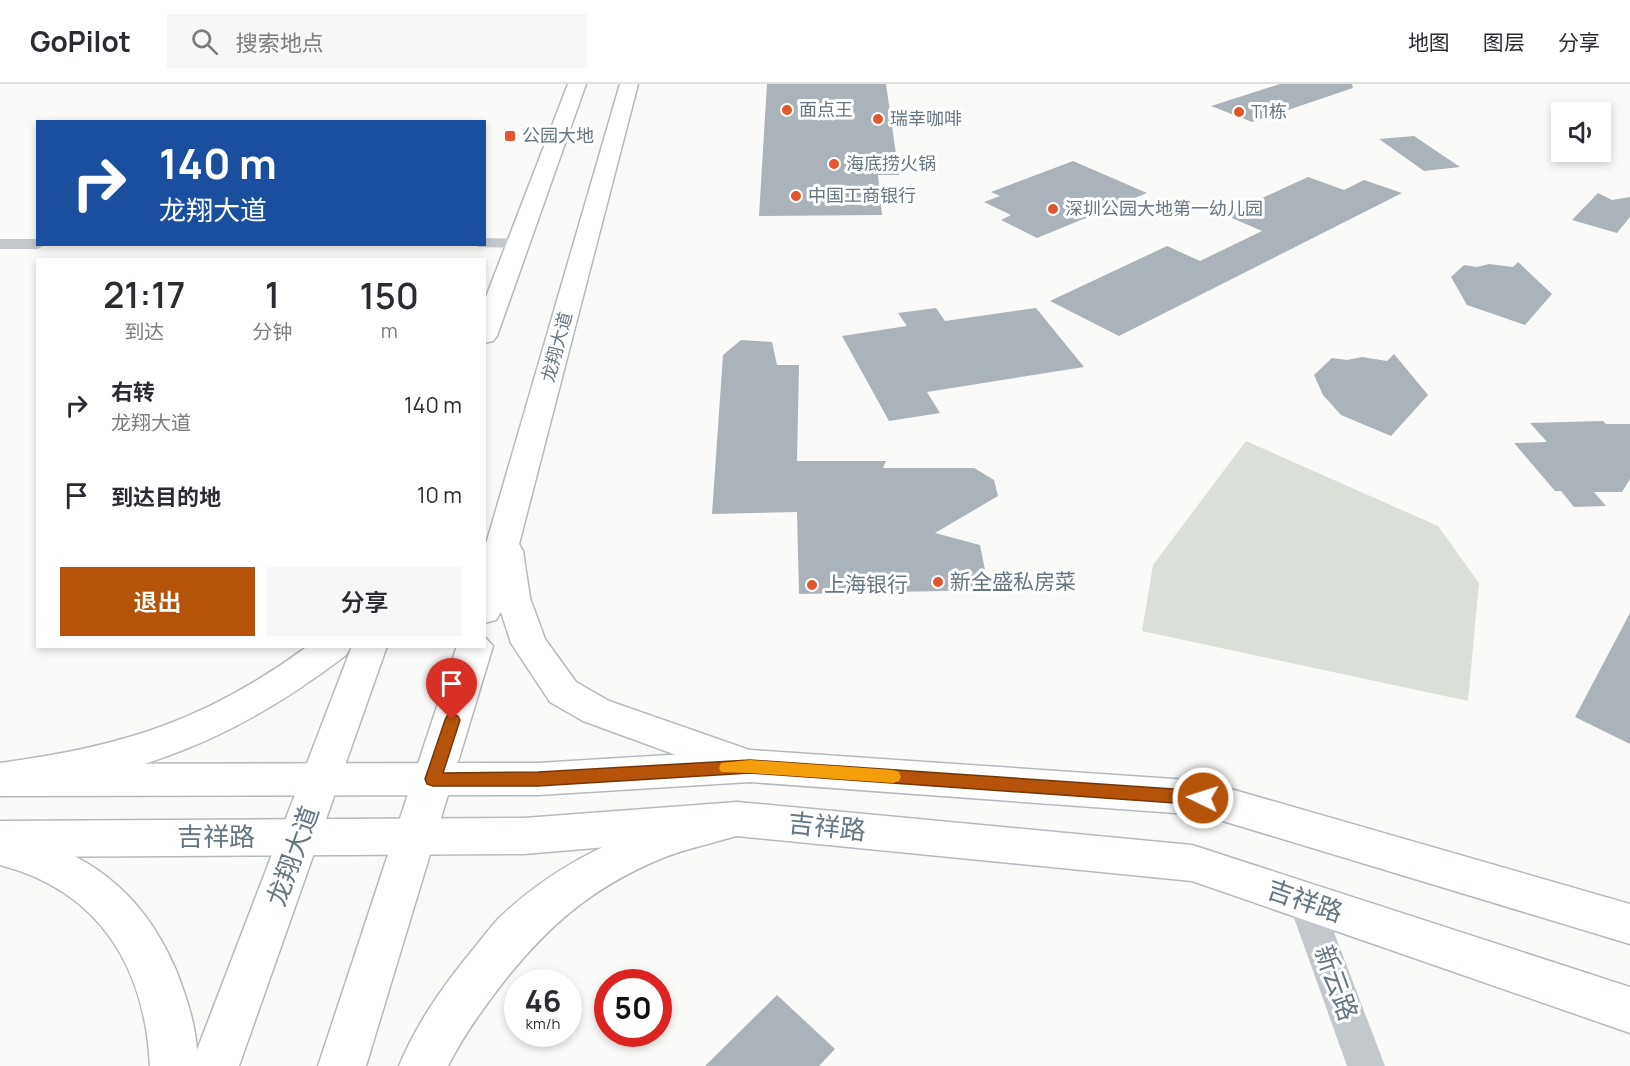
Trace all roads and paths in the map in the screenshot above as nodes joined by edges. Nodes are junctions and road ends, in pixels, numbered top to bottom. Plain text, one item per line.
1 (577, 84) edge
2 (629, 84) edge
3 (486, 243) edge
4 (519, 243) junction
5 (0, 244) edge
6 (36, 244) edge
7 (486, 331) edge
8 (505, 537) junction
9 (486, 604) edge
10 (332, 648) edge
11 (369, 648) edge
12 (474, 648) edge
13 (750, 766) junction
14 (0, 779) edge
15 (321, 779) junction
16 (433, 779) junction
17 (737, 819) junction
18 (414, 836) junction
19 (300, 837) junction
20 (0, 839) edge
21 (0, 847) edge
22 (1305, 901) junction
23 (1630, 924) edge
24 (1630, 1010) edge
25 (174, 1066) edge
26 (215, 1066) edge
27 (342, 1066) edge
28 (423, 1066) edge
29 (1366, 1066) edge

1 - 4 main road
2 - 8 main road, 龙翔大道
3 - 4 street
4 - 7 main road
5 - 6 street
8 - 9 main road, 龙翔大道
8 - 13 main road
10 - 14 main road
11 - 15 main road, 龙翔大道
12 - 16 main road
13 - 16 main road
13 - 23 main road
14 - 15 main road
15 - 16 main road
15 - 19 main road, 龙翔大道
16 - 18 main road
17 - 18 main road, 吉祥路
17 - 22 main road, 吉祥路
17 - 28 main road
18 - 19 main road, 吉祥路
18 - 27 main road
19 - 20 main road, 吉祥路
19 - 26 main road, 龙翔大道
21 - 25 main road
22 - 24 main road, 吉祥路
22 - 29 street, 新云路

